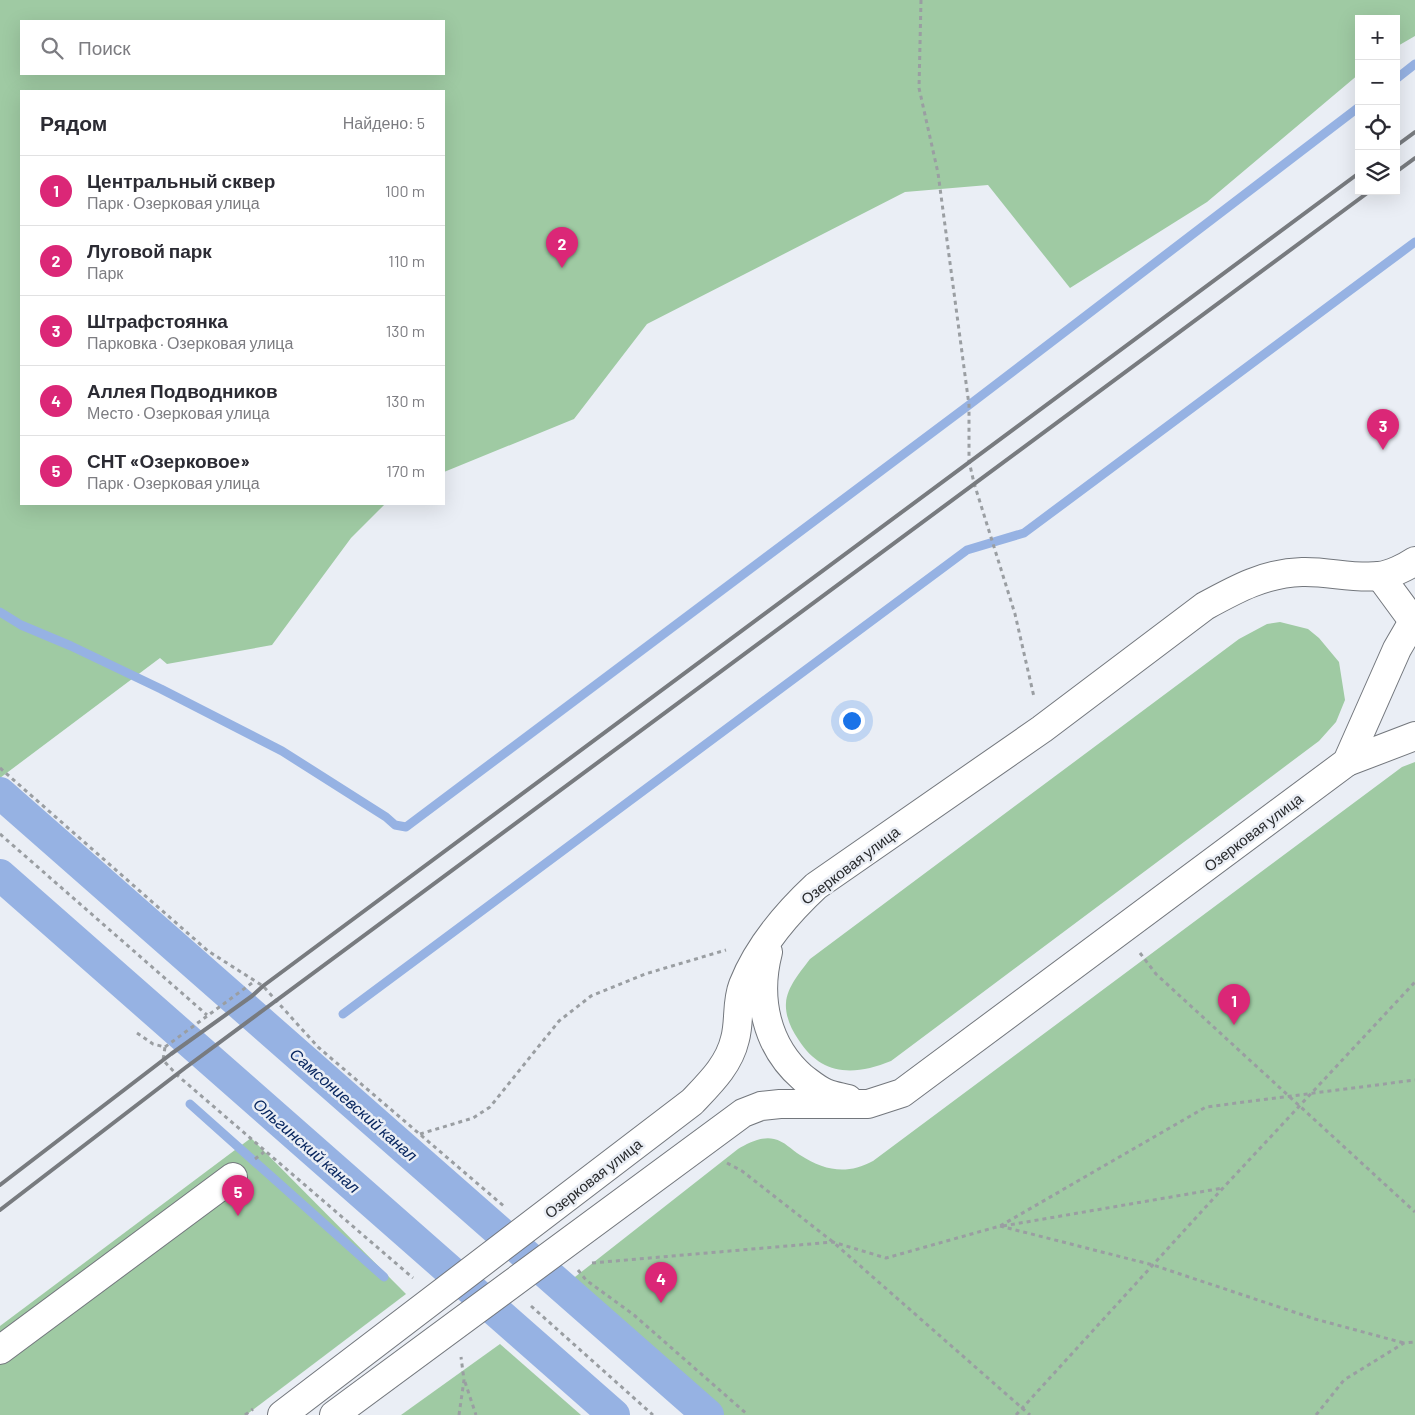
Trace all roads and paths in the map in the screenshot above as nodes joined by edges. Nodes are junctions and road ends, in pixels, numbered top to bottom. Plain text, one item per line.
1 (921, 0) edge
2 (1415, 561) edge
3 (1380, 576) junction
4 (1414, 621) edge
5 (1042, 729) junction
6 (1415, 736) edge
7 (1347, 762) junction
8 (0, 768) edge
9 (0, 834) edge
10 (772, 936) junction
11 (1140, 953) dead end
12 (252, 982) dead end
13 (1415, 982) edge
14 (207, 1015) junction
15 (137, 1033) dead end
16 (165, 1047) junction
17 (1415, 1080) edge
18 (1312, 1094) junction
19 (1289, 1098) junction
20 (868, 1104) junction
21 (1299, 1107) junction
22 (420, 1134) junction
23 (264, 1152) junction
24 (257, 1158) dead end
25 (726, 1163) dead end
26 (232, 1177) dead end
27 (1223, 1188) junction
28 (1415, 1212) edge
29 (512, 1213) dead end
30 (1000, 1226) junction
31 (833, 1242) junction
32 (574, 1265) dead end
33 (1153, 1265) junction
34 (586, 1280) dead end
35 (422, 1296) junction
36 (540, 1315) dead end
37 (456, 1340) junction
38 (1415, 1342) edge
39 (1404, 1343) junction
40 (0, 1350) edge
41 (464, 1380) junction
42 (1022, 1408) junction
43 (282, 1415) edge
44 (334, 1415) edge
45 (459, 1415) edge
46 (476, 1415) edge
47 (653, 1415) edge
48 (748, 1415) edge
49 (1016, 1415) edge
50 (1030, 1415) edge
51 (1316, 1415) edge

1 - 5 path
2 - 3 street, Озерковая улица
3 - 4 street
3 - 5 street, Озерковая улица
4 - 7 street, Озерковая улица
5 - 10 street, Озерковая улица
6 - 7 street, Озерковая улица
7 - 20 street, Озерковая улица
8 - 22 path
9 - 14 path
10 - 20 street
10 - 22 path
10 - 35 street, Озерковая улица
11 - 19 path
12 - 14 path
13 - 18 path
14 - 16 path
15 - 16 path
16 - 23 path
17 - 18 path
18 - 19 path
18 - 21 path
19 - 21 path
19 - 30 path
20 - 37 street, Озерковая улица
21 - 27 path
21 - 28 path
22 - 29 path
23 - 24 path
23 - 35 path
25 - 31 path
26 - 40 street
27 - 30 path
27 - 33 path
30 - 31 path
30 - 33 path
31 - 32 path
31 - 42 path
33 - 39 path
33 - 42 path
34 - 48 path
35 - 43 street, Озерковая улица
36 - 47 path
37 - 41 path
37 - 44 street, Озерковая улица
38 - 39 path
39 - 51 path
41 - 45 path
41 - 46 path
42 - 49 path
42 - 50 path

